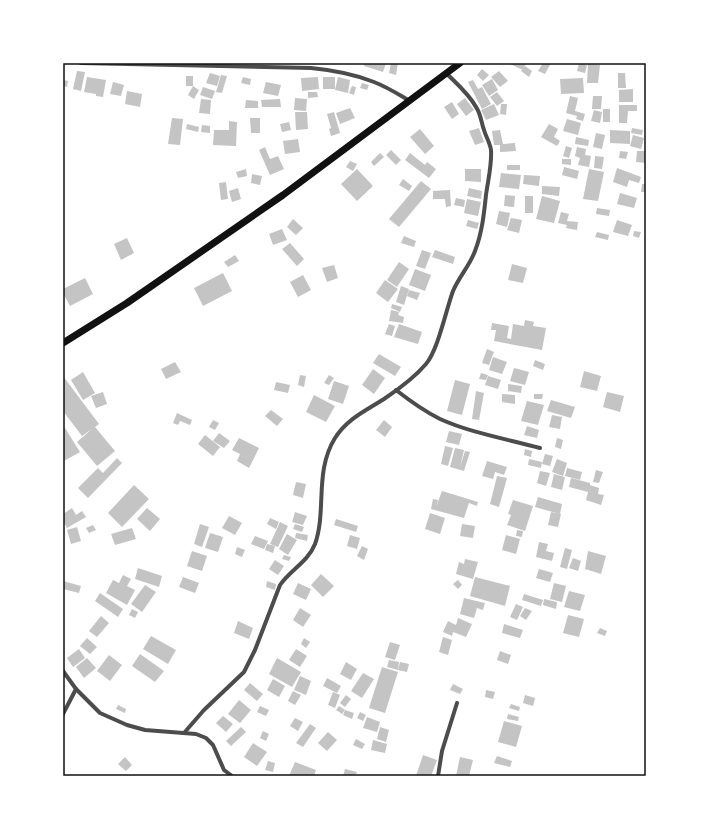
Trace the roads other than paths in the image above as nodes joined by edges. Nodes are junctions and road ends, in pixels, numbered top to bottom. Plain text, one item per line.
1 (81, 63) edge
2 (460, 63) edge
3 (149, 64) edge
4 (284, 65) edge
5 (446, 73) junction
6 (410, 101) junction
7 (63, 343) edge
8 (396, 390) junction
9 (540, 448) dead end
10 (63, 671) edge
11 (76, 689) junction
12 (457, 703) dead end
13 (63, 714) edge
14 (184, 733) junction
15 (232, 776) edge
16 (438, 776) edge

1 - 3 street
2 - 5 main road
3 - 4 street
4 - 6 street
5 - 6 main road
5 - 8 street
6 - 7 main road
8 - 9 street
8 - 14 street
10 - 11 street
11 - 13 street
11 - 14 street
12 - 16 street
14 - 15 street

